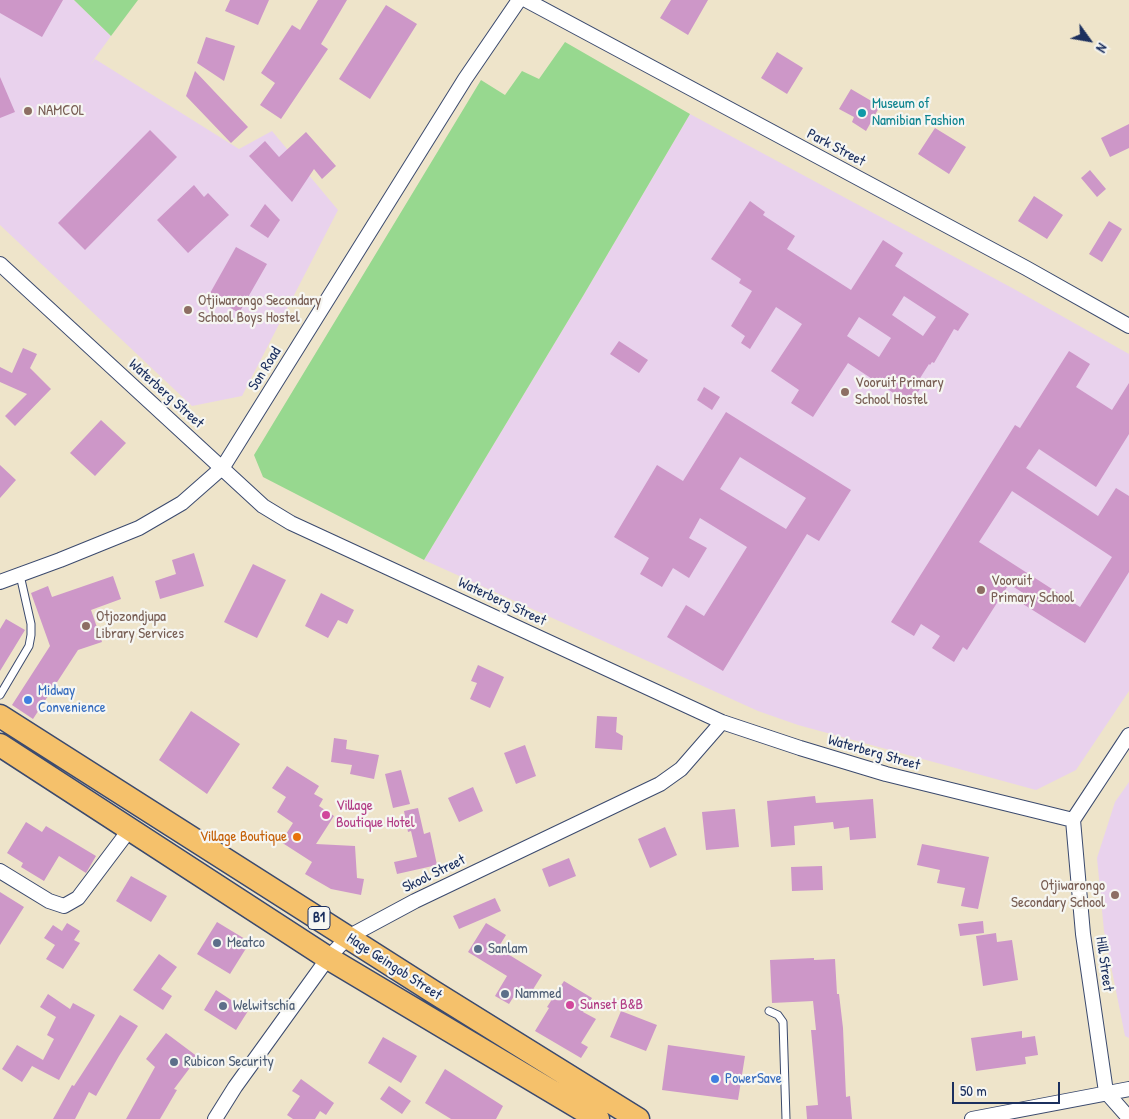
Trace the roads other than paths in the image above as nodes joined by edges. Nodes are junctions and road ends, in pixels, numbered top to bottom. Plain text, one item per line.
1 (519, 0) edge
2 (526, 0) edge
3 (0, 264) edge
4 (1129, 326) edge
5 (223, 467) junction
6 (20, 575) junction
7 (0, 582) edge
8 (0, 695) edge
9 (6, 720) edge
10 (722, 722) junction
11 (1129, 735) edge
12 (0, 744) edge
13 (1073, 820) junction
14 (130, 829) junction
15 (0, 871) edge
16 (348, 937) junction
17 (328, 958) junction
18 (432, 991) junction
19 (419, 1011) junction
20 (769, 1011) dead end
21 (1129, 1089) edge
22 (1106, 1092) junction
23 (1129, 1118) edge
24 (215, 1119) edge
25 (598, 1119) edge
26 (638, 1119) edge
27 (786, 1119) edge
28 (972, 1119) edge

1 - 5 street, Son Road
2 - 4 street, Park Street
3 - 5 street, Waterberg Street
5 - 6 street, Son Road
5 - 10 street, Waterberg Street
6 - 7 street, Son Road
6 - 8 lane
9 - 12 highway
9 - 16 highway, Hage Geingob Street / B1
10 - 13 street, Waterberg Street
10 - 16 street, Skool Street
11 - 13 street
12 - 14 highway, Hage Geingob Street / B1
13 - 22 street, Hill Street
14 - 15 street
14 - 17 highway, Hage Geingob Street / B1
16 - 17 street, Skool Street
16 - 18 highway, Hage Geingob Street / B1
17 - 19 highway, Hage Geingob Street / B1
17 - 24 street, Skool Street
18 - 19 highway
18 - 26 highway, Hage Geingob Street / B1
19 - 25 highway, Hage Geingob Street / B1
20 - 27 lane
21 - 22 street
22 - 23 street
22 - 28 street

